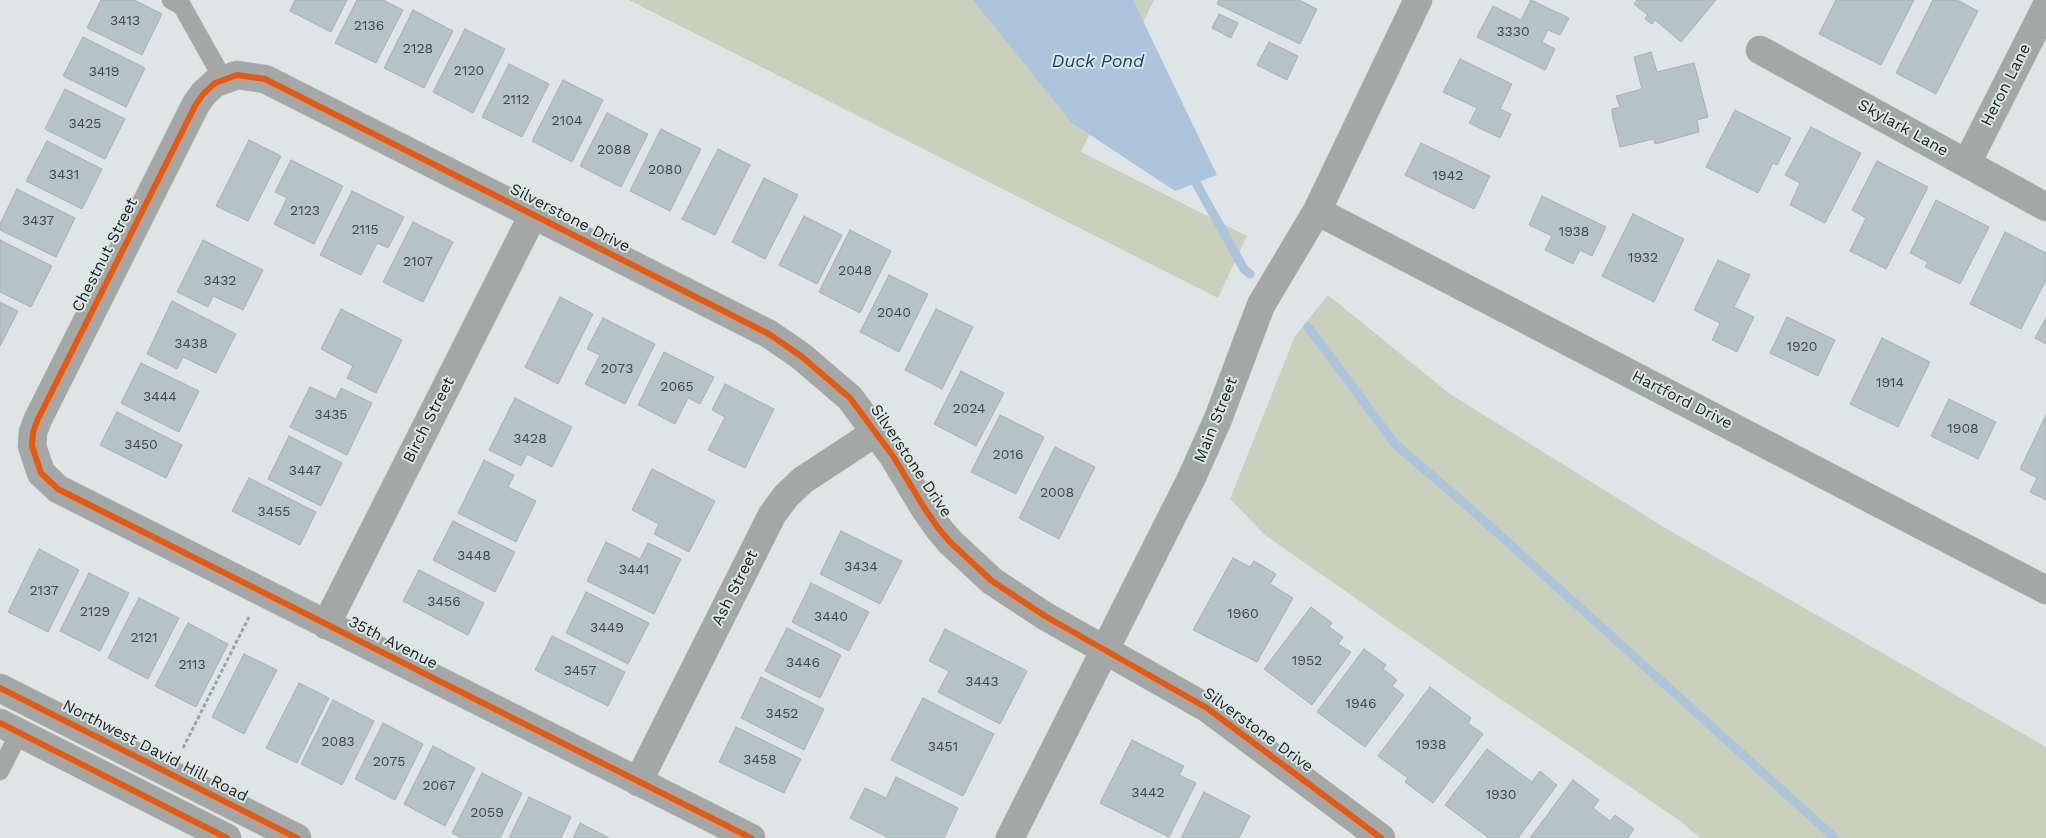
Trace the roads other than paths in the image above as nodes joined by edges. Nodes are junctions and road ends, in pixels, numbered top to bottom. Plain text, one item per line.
1 (171, 0) edge
2 (1418, 0) edge
3 (2046, 7) edge
4 (1760, 50) dead end
5 (226, 78) junction
6 (1966, 163) junction
7 (2046, 206) edge
8 (1317, 211) junction
9 (533, 214) junction
10 (876, 432) junction
11 (35, 460) joint
12 (2046, 590) edge
13 (326, 625) junction
14 (1105, 649) junction
15 (0, 688) edge
16 (9, 728) edge
17 (0, 771) edge
18 (638, 782) junction
19 (226, 838) edge
20 (297, 838) edge
21 (751, 838) edge
22 (1010, 838) edge
23 (1381, 838) edge

1 - 5 lane
2 - 8 street, Main Street
3 - 6 street, Heron Lane
4 - 6 street, Skylark Lane
5 - 9 street, Silverstone Drive
5 - 11 street, Chestnut Street
6 - 7 street, Skylark Lane
8 - 12 street, Hartford Drive
8 - 14 street, Main Street
9 - 10 street, Silverstone Drive
9 - 13 street, Birch Street
10 - 14 street, Silverstone Drive
10 - 18 street, Ash Street
11 - 13 street, 35th Avenue
13 - 18 street, 35th Avenue
14 - 22 street, Main Street
14 - 23 street, Silverstone Drive
15 - 20 street, Northwest David Hill Road
16 - 17 lane
16 - 19 street
18 - 21 street, 35th Avenue

